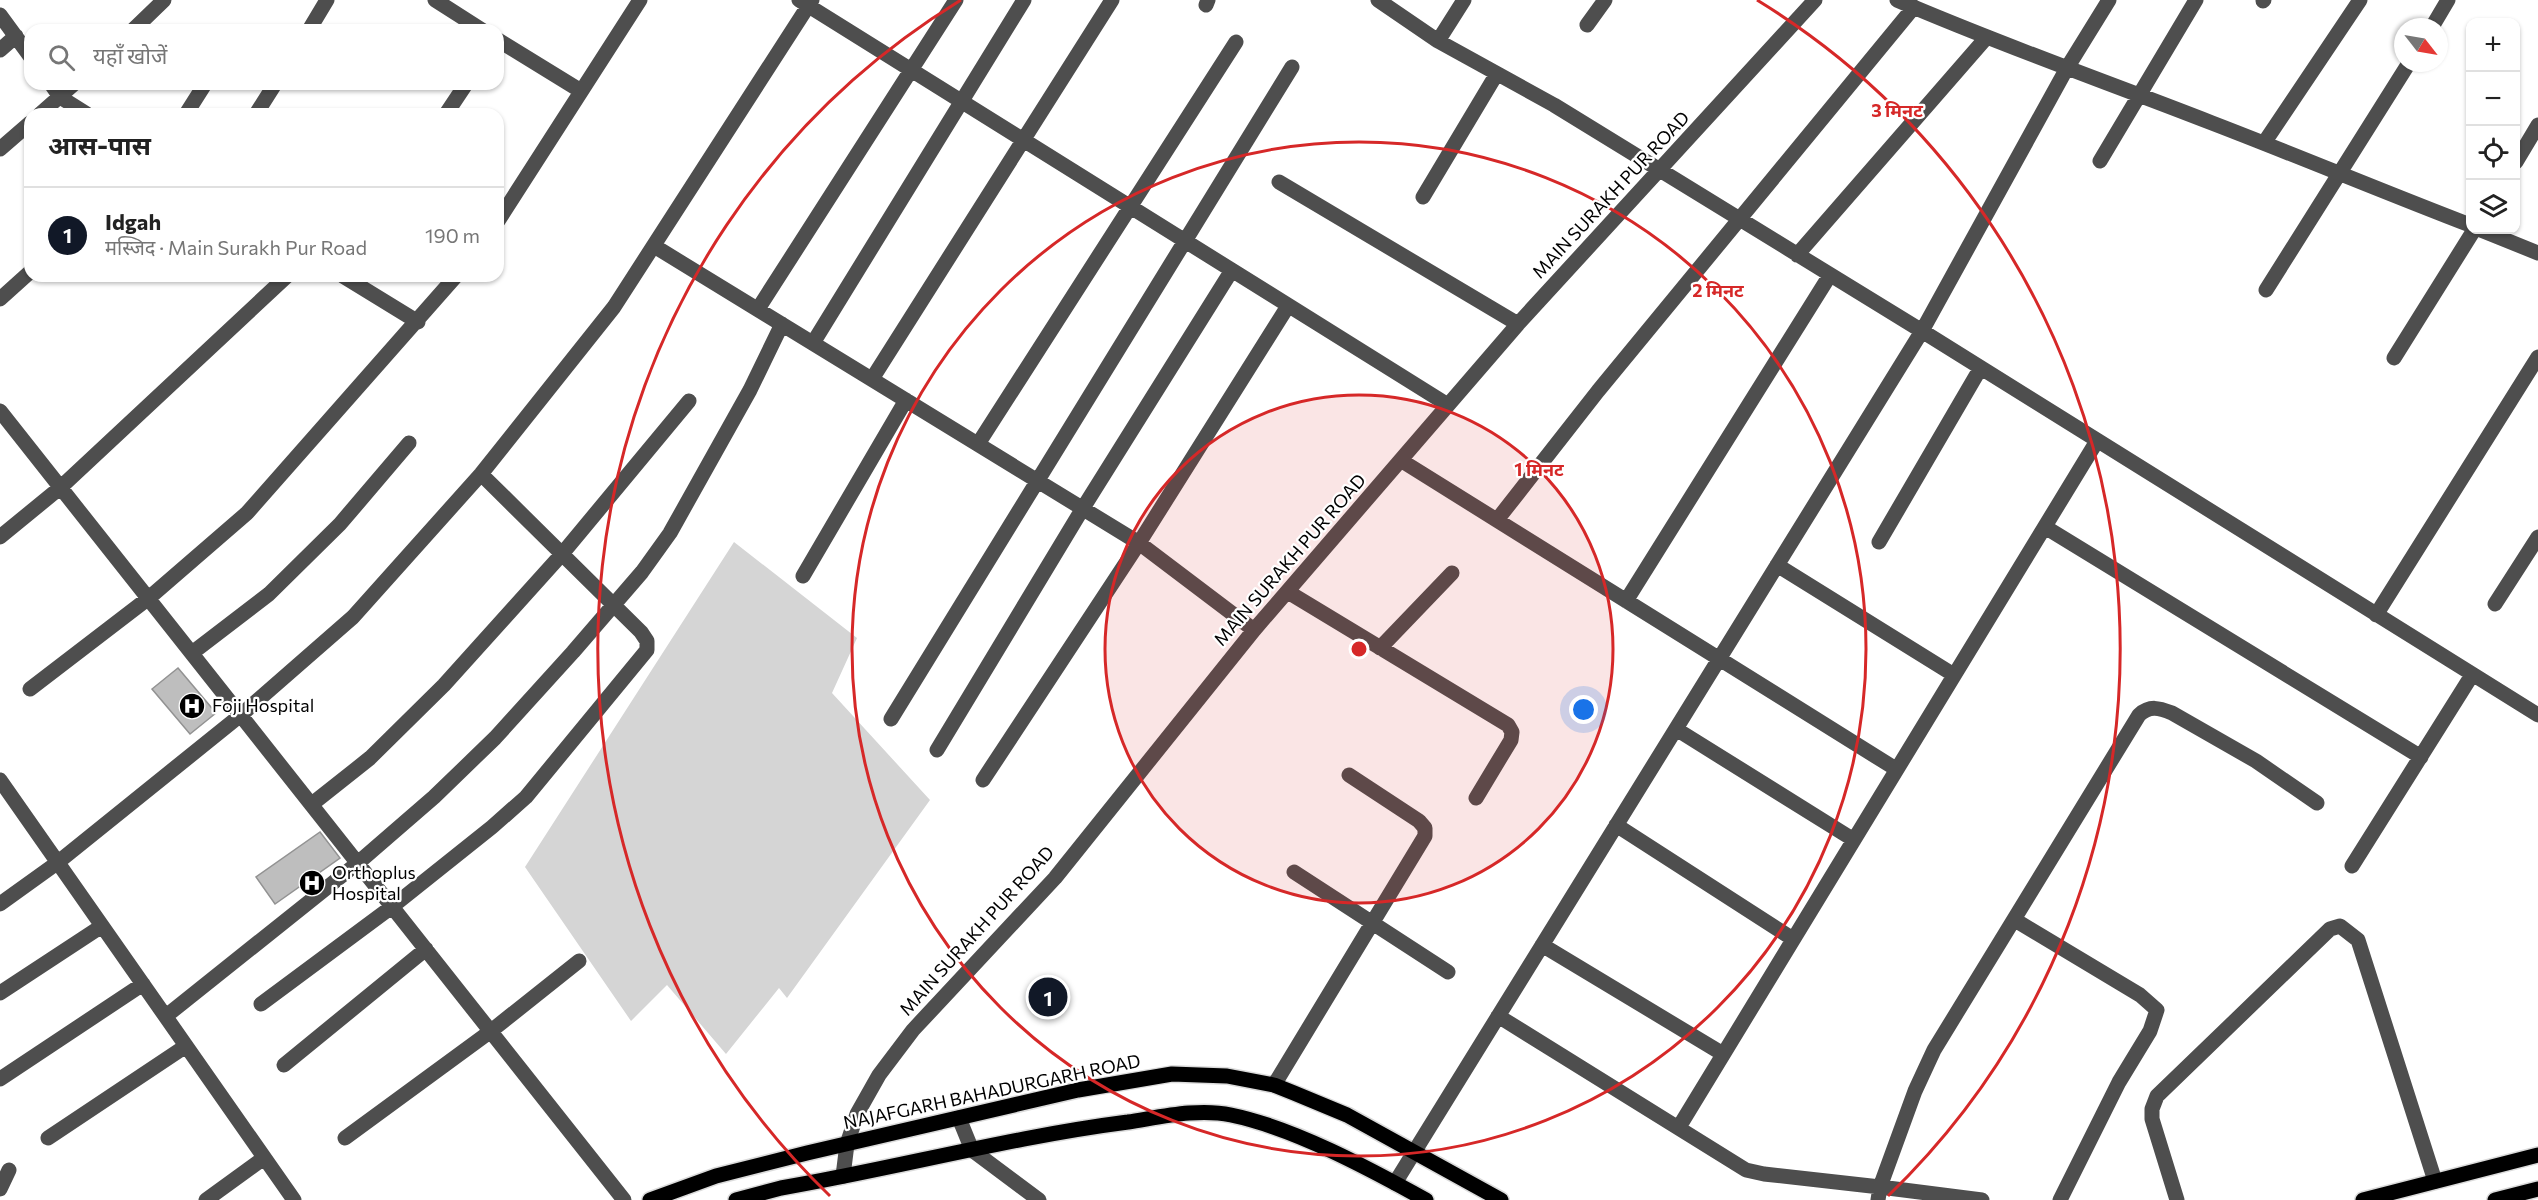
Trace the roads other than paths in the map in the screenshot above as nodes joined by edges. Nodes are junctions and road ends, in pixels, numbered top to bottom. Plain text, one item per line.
1 (164, 0) edge
2 (327, 0) edge
3 (435, 0) edge
4 (640, 0) edge
5 (956, 0) edge
6 (1024, 0) edge
7 (1112, 0) edge
8 (1378, 0) edge
9 (1464, 0) edge
10 (1605, 0) edge
11 (1815, 0) edge
12 (1897, 0) edge
13 (2109, 0) edge
14 (2196, 0) edge
15 (2360, 0) edge
16 (2448, 0) edge
17 (806, 2) edge
18 (1914, 7) junction
19 (0, 15) edge
20 (2437, 18) edge
21 (139, 24) edge
22 (313, 24) edge
23 (473, 24) edge
24 (1587, 25) dead end
25 (16, 36) junction
26 (1986, 38) junction
27 (1438, 41) junction
28 (1236, 42) dead end
29 (504, 44) edge
30 (24, 47) edge
31 (0, 50) edge
32 (1292, 67) dead end
33 (2067, 68) junction
34 (911, 70) junction
35 (2403, 72) edge
36 (1496, 75) junction
37 (55, 90) edge
38 (68, 90) edge
39 (201, 90) edge
40 (271, 90) edge
41 (461, 90) edge
42 (581, 91) junction
43 (2140, 95) junction
44 (60, 97) junction
45 (962, 102) junction
46 (47, 108) edge
47 (77, 108) edge
48 (190, 108) edge
49 (260, 108) edge
50 (450, 108) edge
51 (2538, 125) edge
52 (24, 128) edge
53 (1024, 140) junction
54 (2264, 143) junction
55 (0, 149) edge
56 (2520, 155) edge
57 (2100, 161) dead end
58 (1661, 171) junction
59 (2338, 175) junction
60 (1279, 182) dead end
61 (1423, 197) dead end
62 (1131, 207) junction
63 (504, 212) edge
64 (1740, 220) junction
65 (2466, 223) edge
66 (2472, 234) edge
67 (2491, 234) edge
68 (1185, 241) junction
69 (654, 246) junction
70 (2538, 253) edge
71 (1797, 255) junction
72 (1232, 270) junction
73 (1830, 275) junction
74 (24, 277) edge
75 (281, 282) edge
76 (353, 282) edge
77 (451, 282) edge
78 (2266, 290) dead end
79 (0, 299) edge
80 (1288, 306) junction
81 (758, 309) junction
82 (418, 322) junction
83 (782, 324) junction
84 (1518, 324) junction
85 (1922, 331) junction
86 (813, 343) junction
87 (2538, 357) edge
88 (2394, 358) dead end
89 (1980, 369) junction
90 (873, 380) junction
91 (906, 400) junction
92 (689, 401) dead end
93 (1448, 405) junction
94 (0, 411) edge
95 (2097, 441) junction
96 (409, 443) dead end
97 (978, 444) junction
98 (1402, 461) junction
99 (481, 474) junction
100 (1038, 481) junction
101 (61, 487) junction
102 (1083, 508) junction
103 (1497, 520) junction
104 (2045, 527) junction
105 (0, 537) edge
106 (2538, 537) edge
107 (1879, 542) dead end
108 (1139, 543) junction
109 (562, 554) junction
110 (1777, 565) junction
111 (1452, 573) dead end
112 (803, 576) dead end
113 (1288, 592) junction
114 (150, 597) junction
115 (1626, 601) junction
116 (2495, 604) dead end
117 (614, 606) junction
118 (2376, 615) junction
119 (1254, 630) junction
120 (1380, 648) junction
121 (192, 653) junction
122 (1719, 659) junction
123 (1954, 675) junction
124 (2472, 675) junction
125 (30, 689) dead end
126 (242, 714) junction
127 (2538, 715) edge
128 (891, 719) dead end
129 (1676, 729) junction
130 (937, 750) dead end
131 (2421, 757) junction
132 (1896, 769) junction
133 (1348, 775) dead end
134 (0, 780) edge
135 (983, 780) dead end
136 (1476, 798) dead end
137 (312, 804) junction
138 (2317, 804) dead end
139 (1616, 825) junction
140 (1854, 840) junction
141 (358, 862) junction
142 (57, 863) junction
143 (2352, 866) dead end
144 (1294, 872) dead end
145 (0, 904) edge
146 (393, 906) junction
147 (2015, 920) junction
148 (1372, 923) junction
149 (102, 926) junction
150 (1793, 939) junction
151 (1542, 945) junction
152 (426, 949) junction
153 (579, 961) dead end
154 (1448, 972) dead end
155 (142, 984) junction
156 (0, 993) edge
157 (261, 1004) dead end
158 (166, 1016) junction
159 (1498, 1016) junction
160 (491, 1031) junction
161 (186, 1046) junction
162 (1723, 1054) junction
163 (284, 1065) dead end
164 (0, 1079) edge
165 (1274, 1085) junction
166 (959, 1118) junction
167 (1678, 1127) junction
168 (48, 1138) dead end
169 (345, 1138) dead end
170 (848, 1144) junction
171 (972, 1150) junction
172 (1415, 1151) junction
173 (2538, 1155) edge
174 (264, 1158) junction
175 (9, 1170) dead end
176 (843, 1176) junction
177 (2435, 1181) junction
178 (1395, 1183) junction
179 (0, 1189) edge
180 (2538, 1189) edge
181 (1879, 1193) edge
182 (206, 1200) edge
183 (294, 1200) edge
184 (624, 1200) edge
185 (650, 1200) edge
186 (736, 1200) edge
187 (1039, 1200) edge
188 (1426, 1200) edge
189 (1501, 1200) edge
190 (1982, 1200) edge
191 (2060, 1200) edge
192 (2177, 1200) edge
193 (2363, 1200) edge
194 (2495, 1200) edge

1 - 21 street
2 - 22 street
3 - 23 street
4 - 42 street
5 - 34 street
6 - 45 street
7 - 53 street
8 - 27 street
9 - 27 street
10 - 24 street
11 - 58 street, MAIN SURAKH PUR ROAD
12 - 18 street
13 - 33 street
14 - 43 street
15 - 54 street
16 - 20 street
17 - 34 street
17 - 69 street
18 - 26 street
18 - 64 street
19 - 25 street
25 - 30 street
25 - 31 street
26 - 33 street
26 - 71 street
27 - 36 street
28 - 62 street
29 - 42 street
32 - 68 street
33 - 43 street
33 - 85 street
34 - 45 street
34 - 81 street
35 - 59 street
36 - 58 street
36 - 61 street
37 - 44 street
38 - 44 street
39 - 48 street
40 - 49 street
41 - 50 street
42 - 63 street
43 - 54 street
43 - 57 street
44 - 46 street
44 - 47 street
45 - 53 street
45 - 86 street
51 - 56 street
52 - 55 street
53 - 62 street
53 - 90 street
54 - 59 street
58 - 64 street
58 - 84 street, MAIN SURAKH PUR ROAD
59 - 65 street
59 - 78 street
60 - 84 street
62 - 68 street
62 - 97 street
64 - 71 street
64 - 103 street
66 - 88 street
67 - 70 street
68 - 72 street
68 - 100 street
69 - 81 street
69 - 99 street
71 - 73 street
72 - 80 street
72 - 102 street
73 - 85 street
73 - 115 street
74 - 79 street
75 - 101 street
76 - 82 street
77 - 82 street
80 - 93 street
80 - 108 street
81 - 83 street
82 - 114 street
83 - 86 street
83 - 117 street
84 - 93 street, MAIN SURAKH PUR ROAD
85 - 89 street
85 - 110 street
86 - 90 street
87 - 118 street
89 - 95 street
89 - 107 street
90 - 91 street
91 - 97 street
91 - 112 street
92 - 109 street
93 - 98 street, MAIN SURAKH PUR ROAD
94 - 101 street
95 - 104 street
95 - 118 street
96 - 121 street
97 - 100 street
98 - 103 street
98 - 113 street, MAIN SURAKH PUR ROAD
99 - 109 street
99 - 126 street
100 - 102 street
100 - 128 street
101 - 105 street
101 - 114 street
102 - 108 street
102 - 130 street
103 - 115 street
104 - 123 street
104 - 131 street
106 - 116 street
108 - 119 street
108 - 135 street
109 - 117 street
109 - 137 street
110 - 122 street
110 - 123 street
111 - 120 street
113 - 119 street, MAIN SURAKH PUR ROAD
113 - 120 street
114 - 121 street
114 - 125 street
115 - 122 street
117 - 141 street
117 - 146 street
118 - 124 street
119 - 170 street, MAIN SURAKH PUR ROAD
120 - 136 street
121 - 126 street
122 - 129 street
122 - 132 street
123 - 132 street
124 - 127 street
124 - 131 street
126 - 137 street
126 - 142 street
129 - 139 street
129 - 140 street
131 - 143 street
132 - 140 street
133 - 148 street
134 - 142 street
137 - 141 street
138 - 147 street
139 - 150 street
139 - 151 street
140 - 150 street
141 - 146 street
141 - 158 street
142 - 145 street
142 - 149 street
144 - 148 street
146 - 152 street
146 - 157 street
147 - 181 street
147 - 191 street
148 - 154 street
148 - 165 street
149 - 155 street
149 - 156 street
150 - 162 street
151 - 159 street
151 - 162 street
152 - 160 street
152 - 163 street
153 - 160 street
155 - 158 street
155 - 164 street
158 - 161 street
159 - 167 street
159 - 172 street
160 - 169 street
160 - 184 street
161 - 168 street
161 - 174 street
162 - 167 street
165 - 166 main road, NAJAFGARH BAHADURGARH ROAD
165 - 172 main road, NAJAFGARH BAHADURGARH ROAD
166 - 170 main road, NAJAFGARH BAHADURGARH ROAD
166 - 171 street
167 - 181 street
170 - 176 street, MAIN SURAKH PUR ROAD
170 - 185 main road, NAJAFGARH BAHADURGARH ROAD
171 - 176 main road
171 - 178 main road
171 - 187 street
172 - 178 street
172 - 189 main road, NAJAFGARH BAHADURGARH ROAD
173 - 177 main road
174 - 182 street
174 - 183 street
175 - 179 street
176 - 186 main road
177 - 192 street
177 - 193 main road
178 - 188 main road
180 - 194 main road
181 - 190 street

